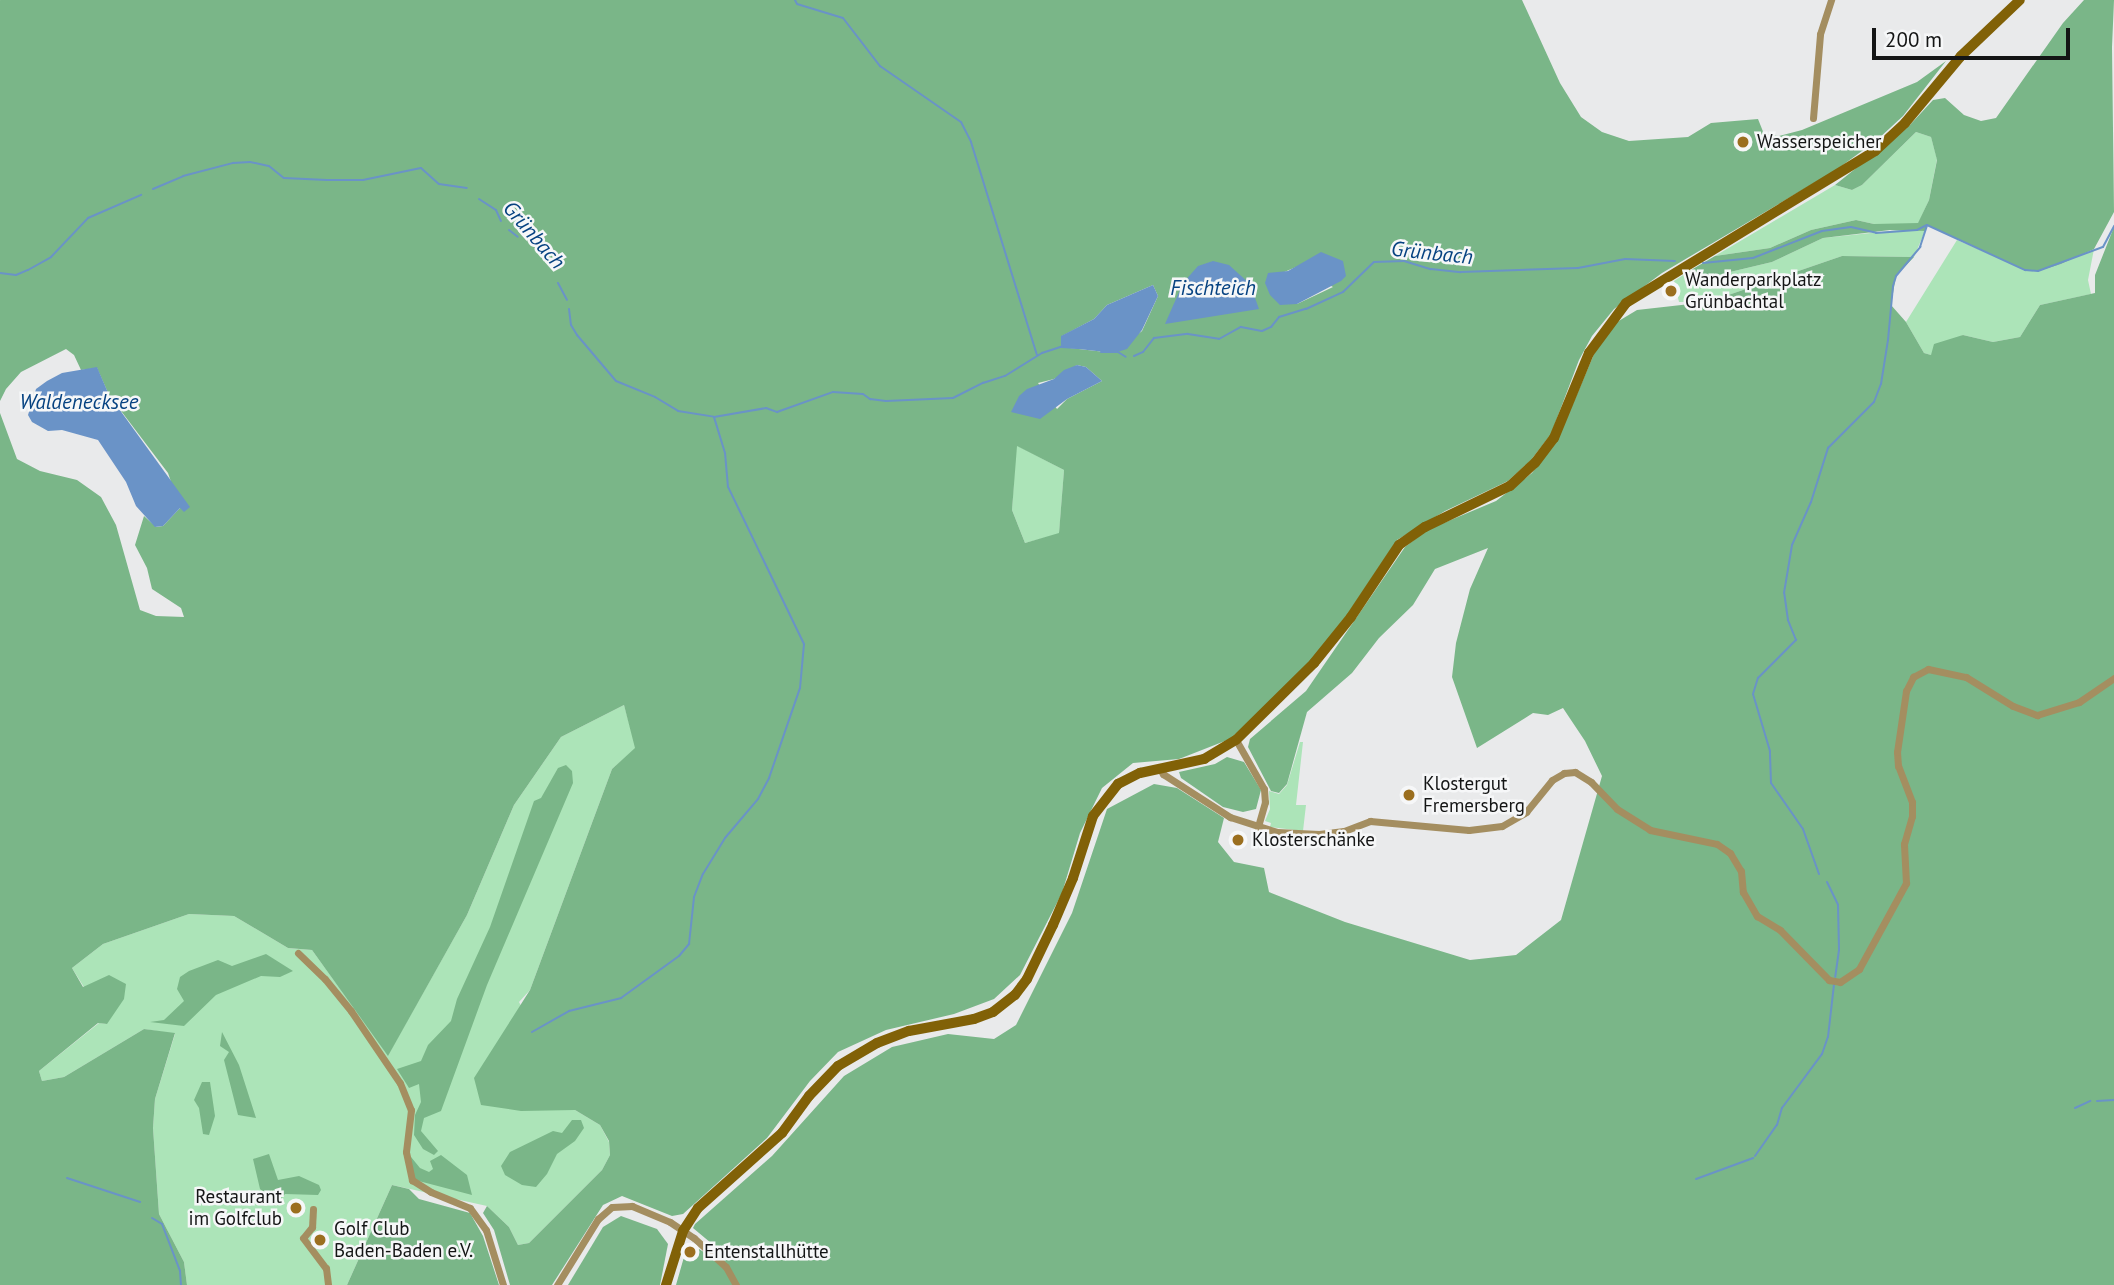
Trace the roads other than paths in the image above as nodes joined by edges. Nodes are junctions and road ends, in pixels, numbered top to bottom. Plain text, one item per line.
1 (1831, 0) edge
2 (2020, 0) edge
3 (1812, 118) dead end
4 (2114, 678) edge
5 (1236, 740) junction
6 (1160, 769) junction
7 (1258, 827) junction
8 (298, 953) dead end
9 (313, 1209) dead end
10 (683, 1231) junction
11 (328, 1285) edge
12 (503, 1285) edge
13 (557, 1285) edge
14 (666, 1285) edge
15 (736, 1285) edge

1 - 3 street
2 - 5 main road
4 - 7 street
5 - 6 main road
5 - 7 street
6 - 7 street
6 - 10 main road
8 - 12 street
9 - 11 street
10 - 13 street
10 - 14 main road
10 - 15 street

